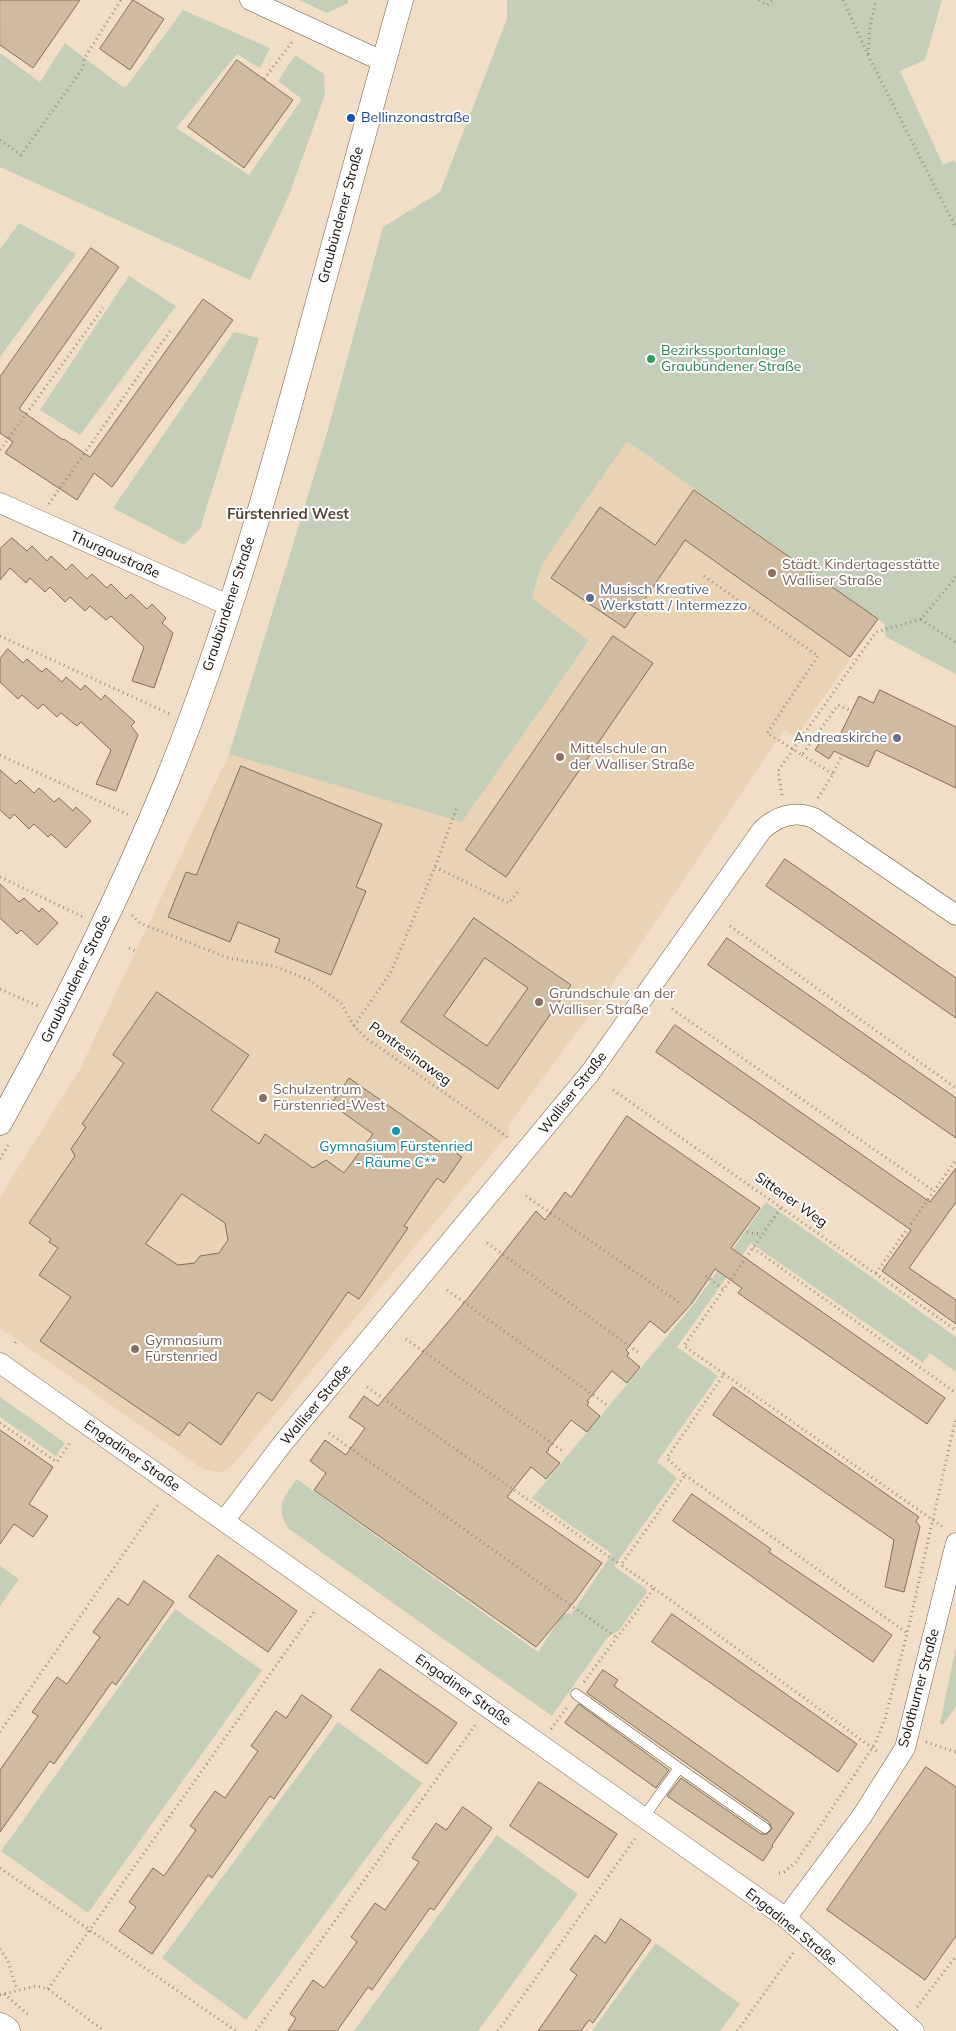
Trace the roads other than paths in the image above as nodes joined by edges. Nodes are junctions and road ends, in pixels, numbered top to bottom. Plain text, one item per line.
1 (250, 0) edge
2 (401, 0) edge
3 (384, 62) junction
4 (0, 503) edge
5 (230, 606) junction
6 (956, 914) edge
7 (0, 1123) edge
8 (0, 1363) edge
9 (224, 1521) junction
10 (952, 1537) edge
11 (576, 1694) road end
12 (679, 1768) junction
13 (645, 1820) junction
14 (765, 1828) dead end
15 (786, 1918) junction
16 (0, 2027) edge
17 (910, 2027) edge
18 (6, 2031) edge

1 - 3 street
2 - 3 street, Graubündener Straße
3 - 5 street, Graubündener Straße
4 - 5 street, Thurgaustraße
5 - 7 street, Graubündener Straße
6 - 9 street, Walliser Straße
8 - 9 street, Engadiner Straße
9 - 13 street, Engadiner Straße
10 - 15 street, Solothurner Straße
11 - 12 lane
12 - 13 lane
12 - 14 lane
13 - 15 street, Engadiner Straße
15 - 17 street, Engadiner Straße
16 - 18 main road

